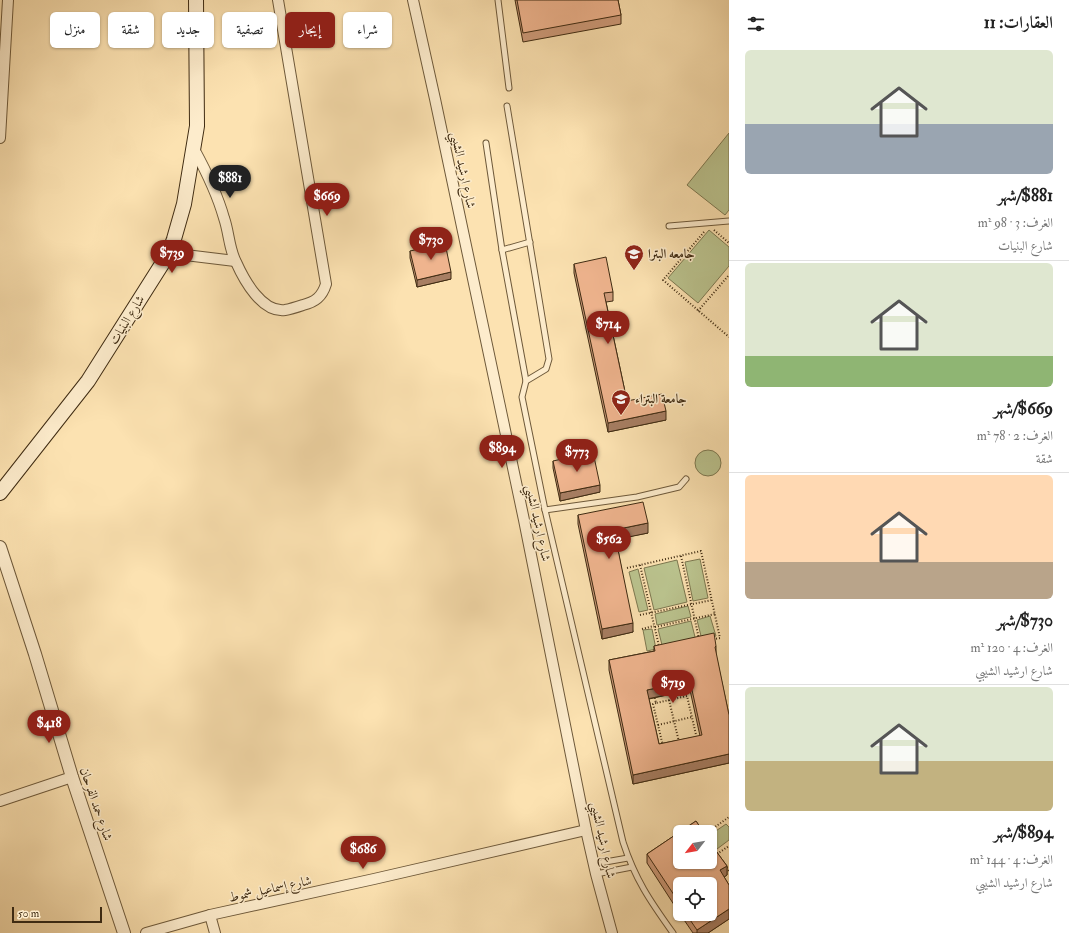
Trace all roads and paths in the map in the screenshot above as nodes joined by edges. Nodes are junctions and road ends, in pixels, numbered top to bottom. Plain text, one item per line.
1 (8, 0) edge
2 (196, 0) edge
3 (278, 0) edge
4 (413, 0) edge
5 (498, 0) edge
6 (509, 88) dead end
7 (507, 106) dead end
8 (0, 138) edge
9 (486, 144) dead end
10 (194, 149) junction
11 (729, 221) edge
12 (669, 226) dead end
13 (709, 226) dead end
14 (704, 232) dead end
15 (530, 242) junction
16 (729, 243) edge
17 (502, 250) junction
18 (169, 253) junction
19 (235, 261) junction
20 (729, 275) edge
21 (698, 311) junction
22 (729, 337) edge
23 (526, 382) junction
24 (686, 479) dead end
25 (0, 494) edge
26 (545, 510) junction
27 (0, 547) edge
28 (681, 556) junction
29 (640, 565) junction
30 (627, 568) dead end
31 (712, 600) junction
32 (691, 604) junction
33 (651, 613) junction
34 (715, 614) junction
35 (640, 615) dead end
36 (694, 618) junction
37 (654, 627) junction
38 (642, 628) dead end
39 (713, 639) edge
40 (700, 642) edge
41 (660, 651) edge
42 (652, 688) edge
43 (669, 700) junction
44 (656, 703) junction
45 (692, 717) junction
46 (674, 722) junction
47 (658, 725) junction
48 (697, 738) junction
49 (691, 740) edge
50 (685, 741) edge
51 (697, 742) edge
52 (679, 743) junction
53 (674, 744) edge
54 (669, 745) edge
55 (72, 777) junction
56 (0, 801) edge
57 (728, 819) edge
58 (717, 826) edge
59 (586, 830) junction
60 (729, 846) edge
61 (717, 854) joint
62 (628, 858) junction
63 (632, 867) junction
64 (595, 869) junction
65 (729, 871) edge
66 (210, 915) junction
67 (124, 933) edge
68 (146, 933) edge
69 (215, 933) edge
70 (612, 933) edge
71 (673, 933) edge

1 - 8 street
2 - 10 main road, شارع البنيات
3 - 19 street
4 - 59 street, شارع ارشيد الشيبي
5 - 6 lane
7 - 15 lane
9 - 17 lane
10 - 18 main road, شارع البنيات
10 - 19 street
11 - 12 lane
13 - 16 path
14 - 21 path
15 - 17 lane
15 - 23 lane
17 - 23 lane
18 - 19 street
18 - 25 main road, شارع البنيات
20 - 21 path
21 - 22 path
23 - 26 lane
24 - 26 lane
26 - 62 lane
27 - 55 street, شارع حمد الفرحان
28 - 29 path
28 - 31 path
28 - 32 path
29 - 30 path
29 - 33 path
31 - 32 path
31 - 34 path
32 - 33 path
32 - 36 path
33 - 35 path
33 - 37 path
34 - 36 path
34 - 39 path
36 - 37 path
36 - 40 path
37 - 38 path
37 - 41 path
42 - 44 path
43 - 44 path
43 - 45 path
43 - 46 path
44 - 47 path
45 - 46 path
45 - 48 path
46 - 47 path
46 - 52 path
47 - 54 path
48 - 49 path
48 - 51 path
50 - 52 path
52 - 53 path
55 - 56 street
55 - 67 street, شارع حمد الفرحان
57 - 58 path
59 - 64 street, شارع ارشيد الشيبي
59 - 66 street, شارع إسماعيل شموط
60 - 61 path
61 - 65 path
62 - 63 lane
62 - 64 lane
63 - 64 lane
63 - 71 lane
64 - 70 street, شارع ارشيد الشيبي
66 - 68 street, شارع إسماعيل شموط
66 - 69 street

